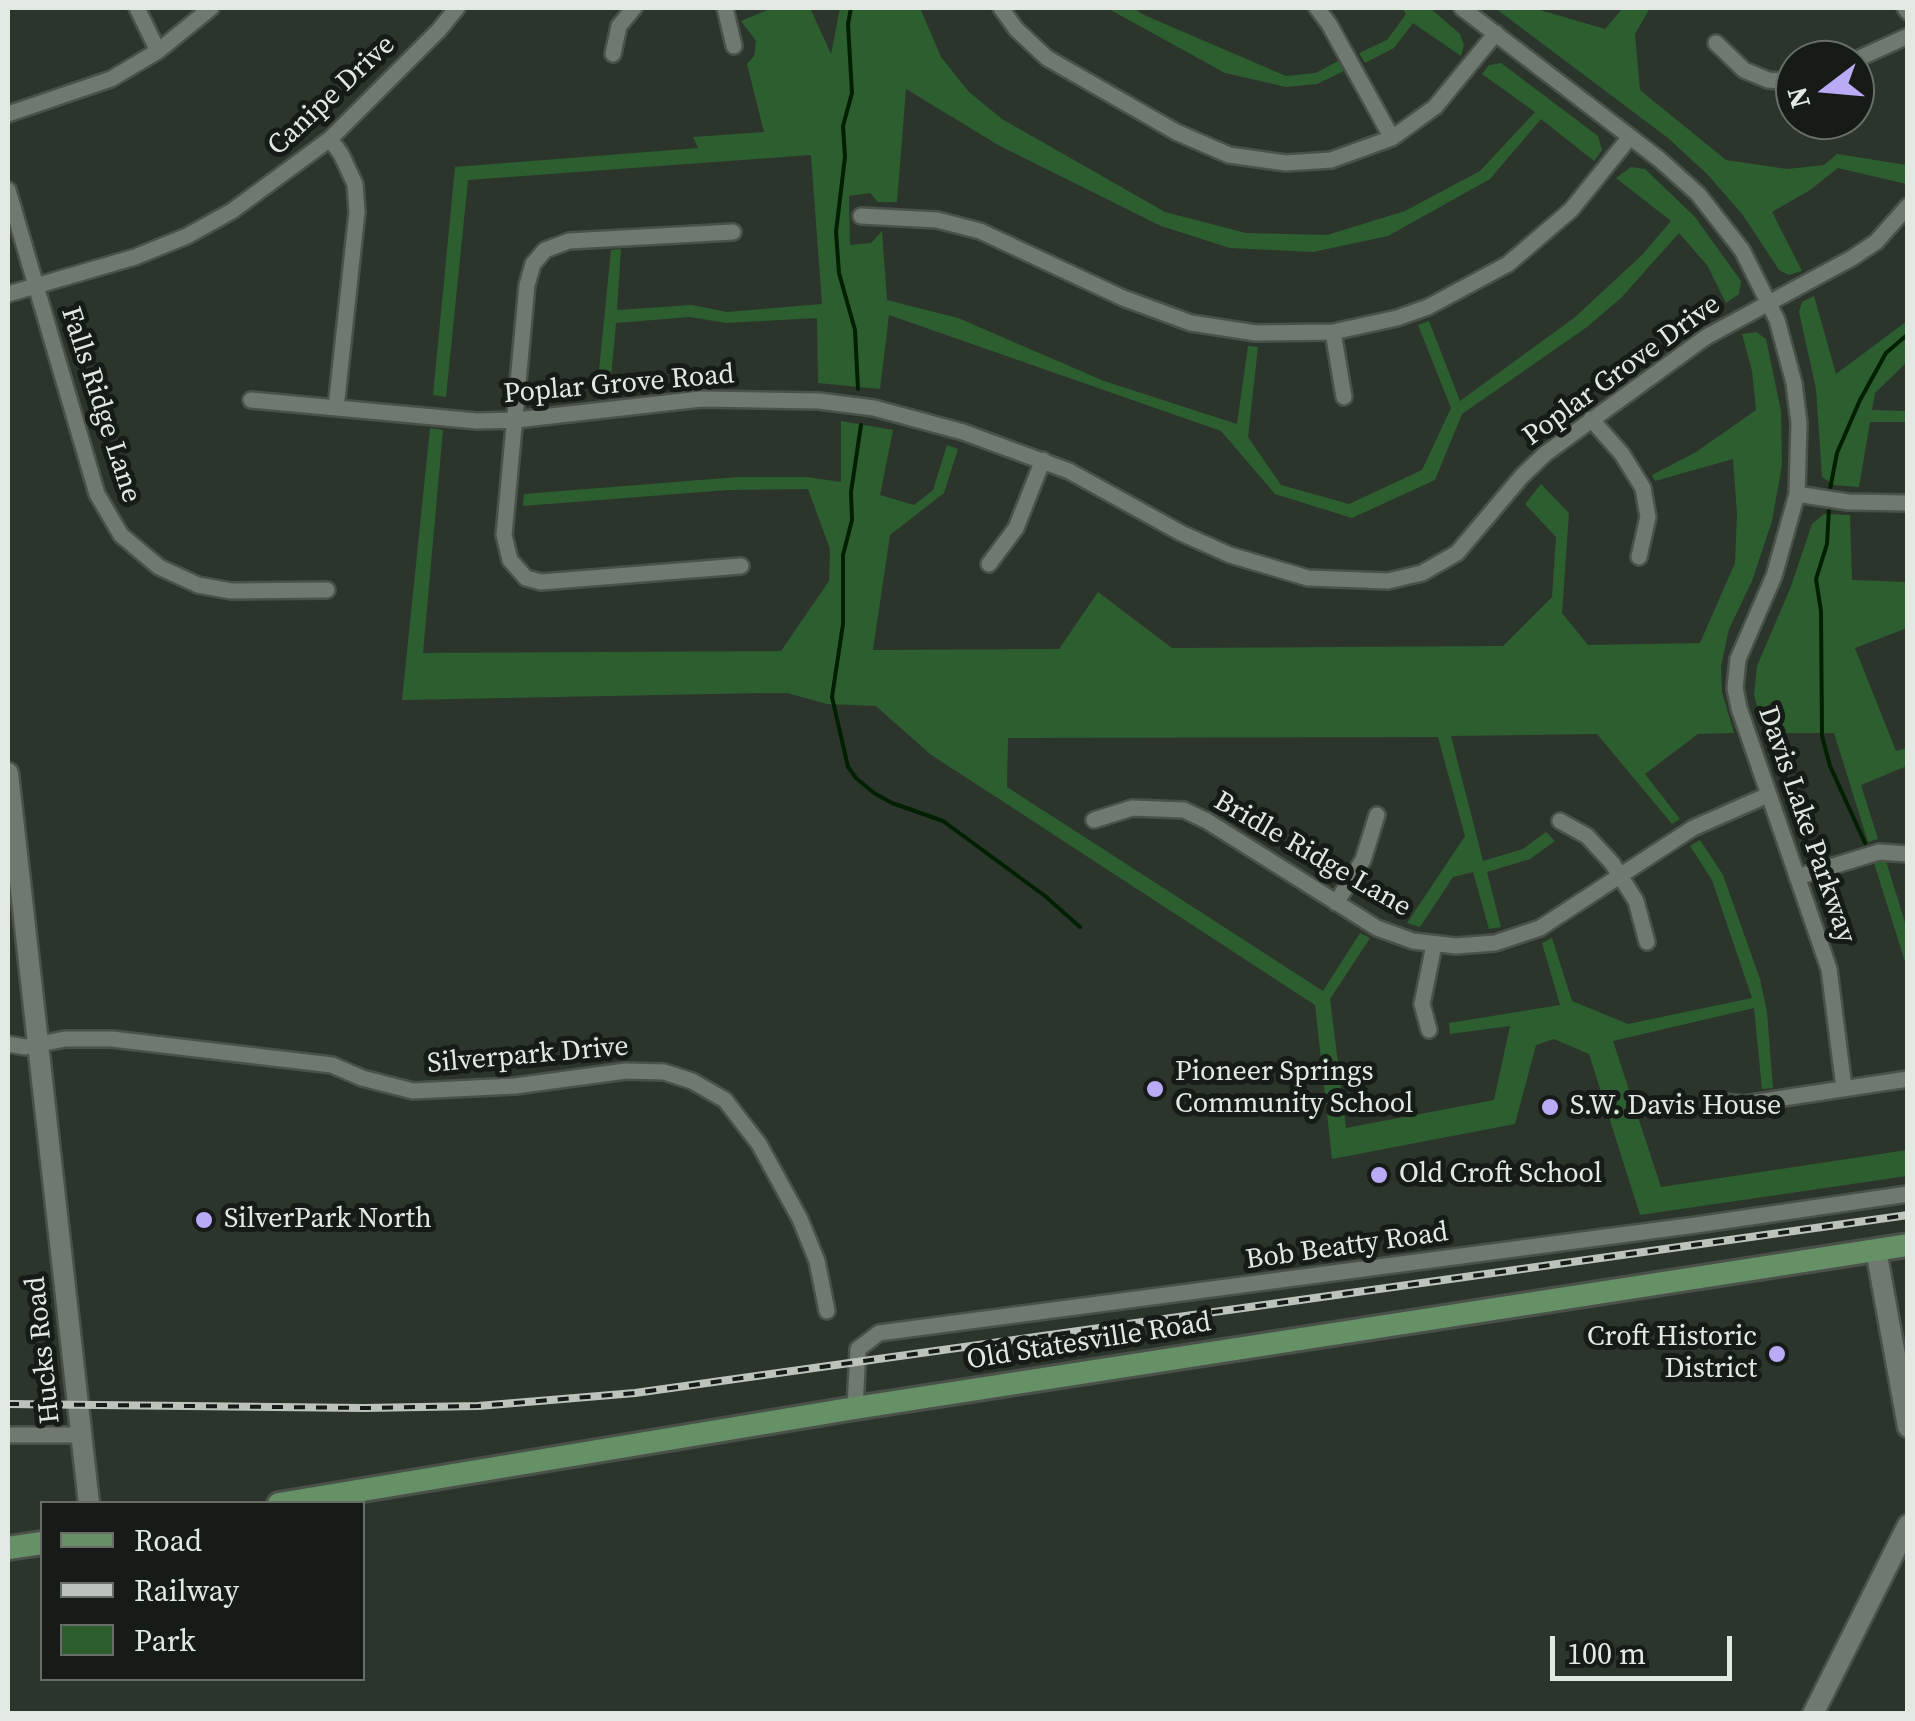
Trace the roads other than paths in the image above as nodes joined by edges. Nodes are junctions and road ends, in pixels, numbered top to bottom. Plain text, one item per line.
1 (136, 8) edge
2 (212, 8) edge
3 (457, 8) edge
4 (634, 8) edge
5 (725, 8) edge
6 (1002, 8) edge
7 (1317, 8) edge
8 (1462, 8) edge
9 (1496, 33) junction
10 (1908, 36) edge
11 (1716, 43) dead end
12 (734, 46) dead end
13 (158, 51) junction
14 (1875, 51) edge
15 (613, 54) dead end
16 (1775, 81) edge
17 (8, 114) edge
18 (1392, 138) junction
19 (1630, 138) junction
20 (330, 139) junction
21 (8, 190) edge
22 (1908, 206) edge
23 (862, 216) dead end
24 (733, 232) dead end
25 (36, 286) junction
26 (8, 294) edge
27 (1770, 302) junction
28 (1333, 332) junction
29 (1344, 397) dead end
30 (251, 400) dead end
31 (336, 408) junction
32 (1592, 418) junction
33 (516, 420) junction
34 (1043, 460) junction
35 (1797, 494) junction
36 (1908, 503) edge
37 (1640, 557) dead end
38 (989, 564) dead end
39 (741, 566) dead end
40 (327, 590) dead end
41 (8, 773) edge
42 (1768, 795) junction
43 (1377, 816) dead end
44 (1094, 820) dead end
45 (1560, 821) dead end
46 (1908, 854) edge
47 (1620, 876) junction
48 (1797, 877) junction
49 (1336, 903) junction
50 (1647, 942) dead end
51 (1434, 945) junction
52 (1428, 1030) dead end
53 (8, 1044) edge
54 (37, 1046) junction
55 (1908, 1079) edge
56 (1844, 1088) junction
57 (1715, 1100) dead end
58 (1908, 1194) edge
59 (1908, 1245) edge
60 (1876, 1250) junction
61 (827, 1311) dead end
62 (855, 1408) junction
63 (1908, 1428) edge
64 (8, 1435) edge
65 (81, 1436) junction
66 (89, 1501) edge
67 (297, 1501) edge
68 (1908, 1525) edge
69 (40, 1542) edge
70 (8, 1548) edge
71 (1813, 1714) edge

1 - 13 street
2 - 13 street
3 - 20 street, Canipe Drive
4 - 15 street
5 - 12 street
6 - 18 street
7 - 18 street
8 - 9 street, Davis Lake Parkway
9 - 18 street
9 - 19 street, Davis Lake Parkway
10 - 14 street
11 - 16 street
13 - 17 street
19 - 27 street, Davis Lake Parkway
19 - 28 street
20 - 25 street, Canipe Drive
20 - 31 street
21 - 25 street, Falls Ridge Lane
22 - 27 street, Poplar Grove Drive
23 - 28 street
24 - 33 street
25 - 26 street, Canipe Drive
25 - 40 street, Falls Ridge Lane
27 - 32 street, Poplar Grove Drive
27 - 35 street, Davis Lake Parkway
28 - 29 street
30 - 31 street, Poplar Grove Road
31 - 33 street, Poplar Grove Road
32 - 34 street, Poplar Grove Drive
32 - 37 street
33 - 34 street, Poplar Grove Road
33 - 39 street
34 - 38 street
35 - 36 street
35 - 42 street, Davis Lake Parkway
41 - 54 main road, Hucks Road
42 - 47 street, Bridle Ridge Lane
42 - 48 street, Davis Lake Parkway
43 - 49 street
44 - 49 street, Bridle Ridge Lane
45 - 47 street
46 - 48 street
47 - 50 street
47 - 51 street, Bridle Ridge Lane
48 - 56 street, Davis Lake Parkway
49 - 51 street, Bridle Ridge Lane
51 - 52 street
53 - 54 street, Silverpark Drive
54 - 61 street, Silverpark Drive
54 - 65 main road, Hucks Road
55 - 56 street
56 - 57 street
58 - 62 street, Bob Beatty Road
59 - 60 main road, Old Statesville Road
60 - 62 main road, Old Statesville Road
60 - 63 main road
62 - 67 main road, Old Statesville Road
64 - 65 street
65 - 66 main road, Hucks Road
68 - 71 main road
69 - 70 main road

